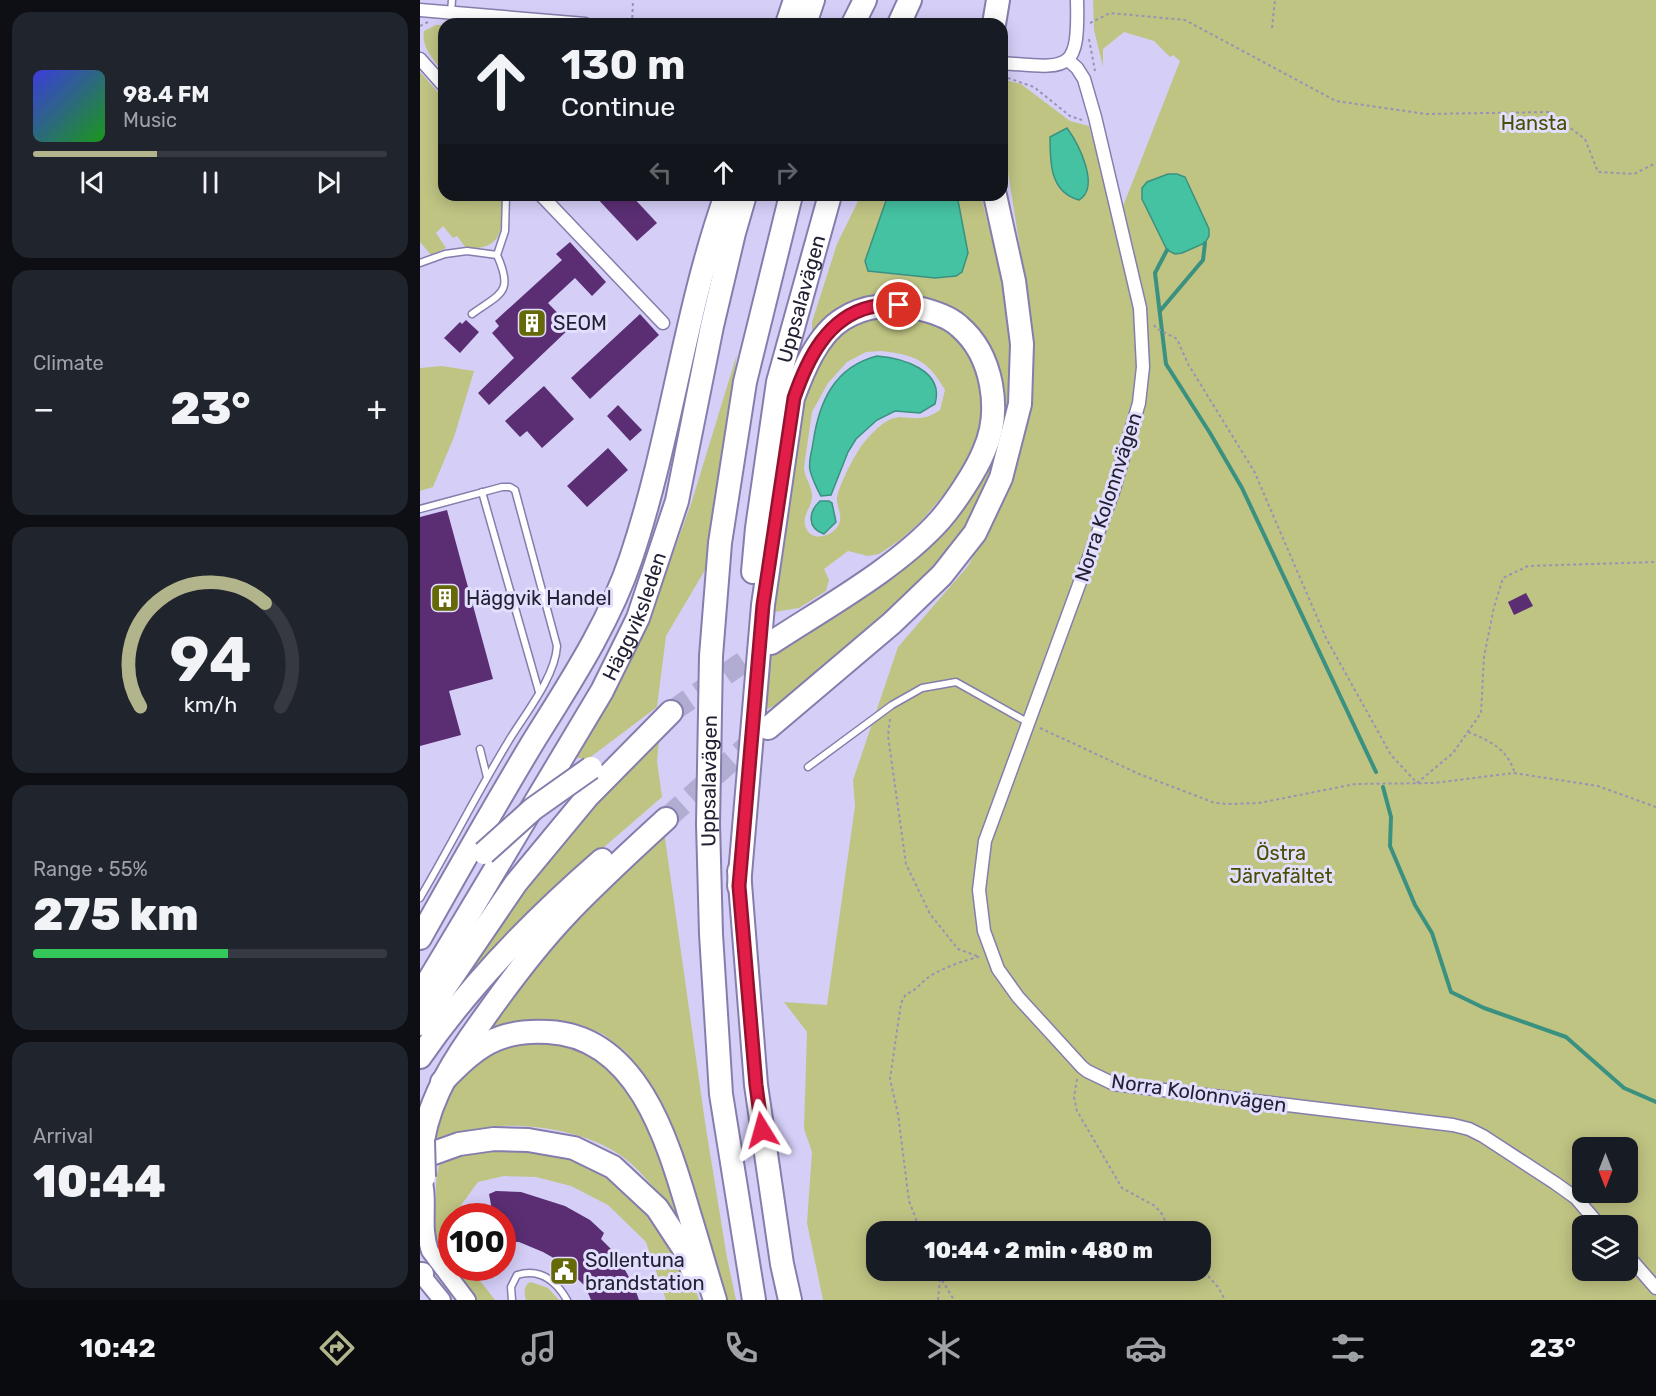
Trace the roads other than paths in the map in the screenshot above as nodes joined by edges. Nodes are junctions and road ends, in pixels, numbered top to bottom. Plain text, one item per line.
1 (795, 0) edge
2 (813, 0) edge
3 (865, 0) edge
4 (910, 0) edge
5 (998, 0) edge
6 (1077, 0) edge
7 (451, 6) edge
8 (420, 9) edge
9 (540, 18) edge
10 (789, 18) edge
11 (807, 18) edge
12 (856, 18) edge
13 (902, 18) edge
14 (995, 18) edge
15 (420, 59) edge
16 (1068, 60) junction
17 (1008, 63) edge
18 (438, 79) edge
19 (506, 201) edge
20 (547, 201) edge
21 (724, 201) edge
22 (743, 201) edge
23 (790, 201) edge
24 (828, 201) edge
25 (996, 201) edge
26 (497, 255) junction
27 (420, 263) edge
28 (472, 314) dead end
29 (663, 322) dead end
30 (482, 492) junction
31 (420, 509) edge
32 (771, 643) tunnel mouth
33 (539, 692) junction
34 (1029, 723) junction
35 (768, 728) tunnel mouth
36 (480, 748) dead end
37 (808, 767) dead end
38 (488, 778) junction
39 (739, 886) junction
40 (427, 906) edge
41 (420, 938) edge
42 (420, 995) edge
43 (420, 1024) edge
44 (420, 1057) edge
45 (442, 1082) junction
46 (423, 1167) edge
47 (422, 1210) edge
48 (1591, 1215) edge
49 (1638, 1267) edge
50 (420, 1274) edge
51 (1656, 1288) edge
52 (442, 1300) edge
53 (467, 1300) edge
54 (512, 1300) edge
55 (567, 1300) edge
56 (704, 1300) edge
57 (714, 1300) edge
58 (754, 1300) edge
59 (790, 1300) edge

1 - 10 highway
2 - 11 highway
3 - 12 highway
4 - 13 highway
5 - 14 highway
6 - 16 street
7 - 8 street
7 - 9 street
15 - 18 street
16 - 17 street
16 - 34 street, Norra Kolonnvägen
19 - 26 lane
20 - 29 street
21 - 40 highway
22 - 42 highway, Häggviksleden
23 - 58 highway, Uppsalavägen
24 - 39 highway, Uppsalavägen
25 - 35 highway
26 - 27 lane
26 - 28 lane
30 - 31 lane
30 - 33 lane
30 - 33 lane
32 - 39 highway
33 - 38 lane
34 - 37 lane
34 - 48 street, Norra Kolonnvägen
36 - 38 lane
38 - 40 lane
39 - 59 highway, Uppsalavägen
40 - 41 highway
40 - 43 highway, bridge
44 - 45 highway
45 - 46 highway
45 - 57 highway
46 - 47 main road
46 - 56 highway
47 - 53 main road
49 - 51 street
50 - 52 main road
54 - 55 lane

